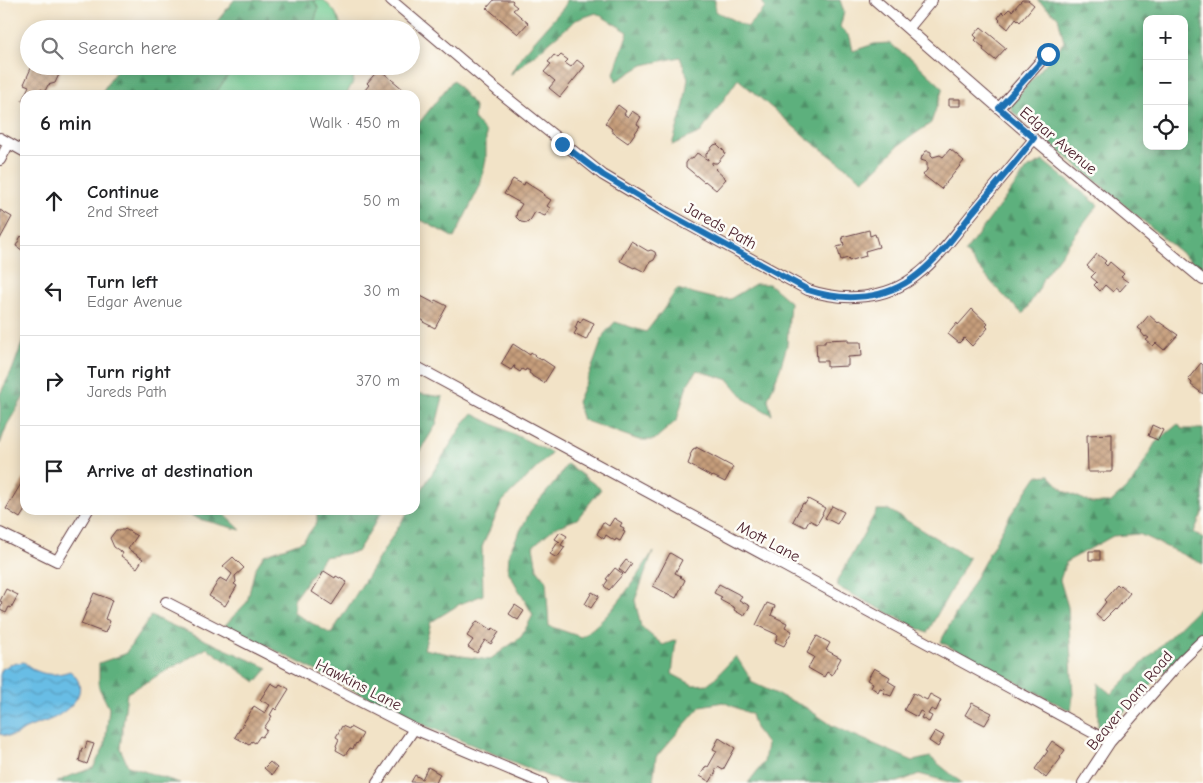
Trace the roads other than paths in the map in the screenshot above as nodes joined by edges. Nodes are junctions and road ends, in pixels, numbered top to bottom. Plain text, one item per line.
1 (392, 0) edge
2 (875, 0) edge
3 (932, 0) edge
4 (415, 20) edge
5 (420, 24) edge
6 (908, 29) junction
7 (1048, 54) dead end
8 (999, 108) junction
9 (1034, 138) junction
10 (4, 141) edge
11 (20, 149) edge
12 (0, 160) edge
13 (1203, 280) edge
14 (420, 369) edge
15 (85, 515) edge
16 (0, 533) edge
17 (166, 602) dead end
18 (1203, 640) edge
19 (414, 729) junction
20 (1110, 742) junction
21 (377, 783) edge
22 (542, 783) edge
23 (1083, 783) edge

1 - 4 street, Jareds Path
2 - 6 street, Edgar Avenue
3 - 6 street
5 - 9 street, Jareds Path
6 - 8 street, Edgar Avenue
7 - 8 street
8 - 9 street, Edgar Avenue
9 - 13 street, Edgar Avenue
10 - 11 street
10 - 12 street
14 - 20 street, Mott Lane
15 - 16 street
17 - 19 street, Hawkins Lane
18 - 20 street, Beaver Dam Road
19 - 21 street
19 - 22 street, Hawkins Lane
20 - 23 street, Beaver Dam Road

